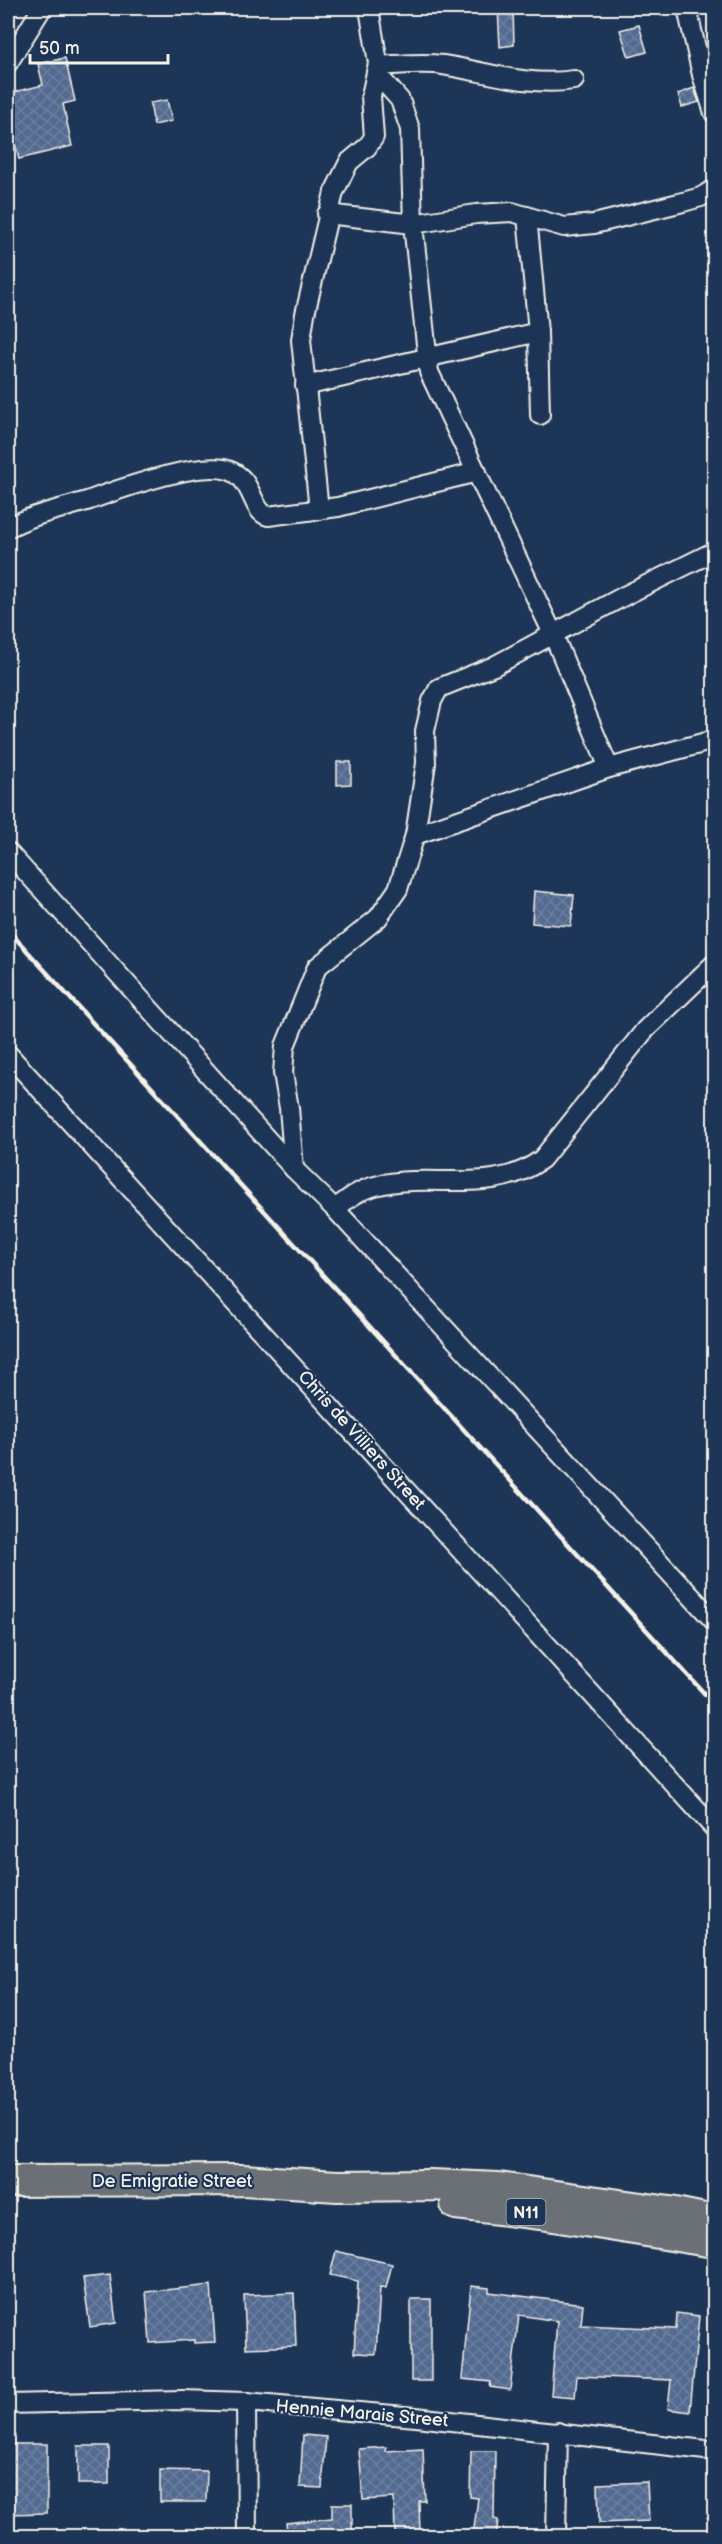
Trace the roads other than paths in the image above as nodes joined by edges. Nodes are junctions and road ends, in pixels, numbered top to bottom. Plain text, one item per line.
1 (42, 8) edge
2 (369, 8) edge
3 (687, 8) edge
4 (8, 63) edge
5 (377, 70) junction
6 (574, 80) dead end
7 (714, 113) edge
8 (714, 189) edge
9 (327, 214) junction
10 (527, 216) junction
11 (413, 224) junction
12 (538, 332) junction
13 (427, 359) junction
14 (305, 386) junction
15 (540, 415) dead end
16 (477, 472) junction
17 (319, 510) junction
18 (8, 528) edge
19 (709, 555) dead end
20 (553, 634) junction
21 (714, 740) edge
22 (609, 768) junction
23 (415, 835) junction
24 (8, 852) edge
25 (714, 964) edge
26 (8, 1054) edge
27 (294, 1169) junction
28 (335, 1209) junction
29 (714, 1621) edge
30 (714, 1828) edge
31 (8, 2181) edge
32 (337, 2186) junction
33 (714, 2222) edge
34 (714, 2242) edge
35 (246, 2402) junction
36 (8, 2404) edge
37 (558, 2432) junction
38 (714, 2451) edge
39 (247, 2536) edge
40 (556, 2536) edge

1 - 4 street
2 - 5 street
3 - 7 street
5 - 6 street
5 - 9 street
5 - 11 street
8 - 10 street
9 - 11 street
9 - 14 street
10 - 11 street
10 - 12 street
11 - 13 street
12 - 13 street
12 - 15 street
13 - 14 street
13 - 16 street
14 - 17 street
16 - 17 street
16 - 20 street
17 - 18 street
19 - 20 street
20 - 22 street
20 - 23 street
21 - 22 street
22 - 23 street
23 - 27 street
24 - 27 street
25 - 28 street
26 - 30 street, Chris de Villiers Street
27 - 28 street
28 - 29 street
31 - 32 highway, De Emigratie Street / N11
32 - 33 highway, De Emigratie Street / N11
32 - 34 highway, De Emigratie Street / N11
35 - 36 street, Hennie Marais Street
35 - 37 street, Hennie Marais Street
35 - 39 street
37 - 38 street, Hennie Marais Street
37 - 40 street

